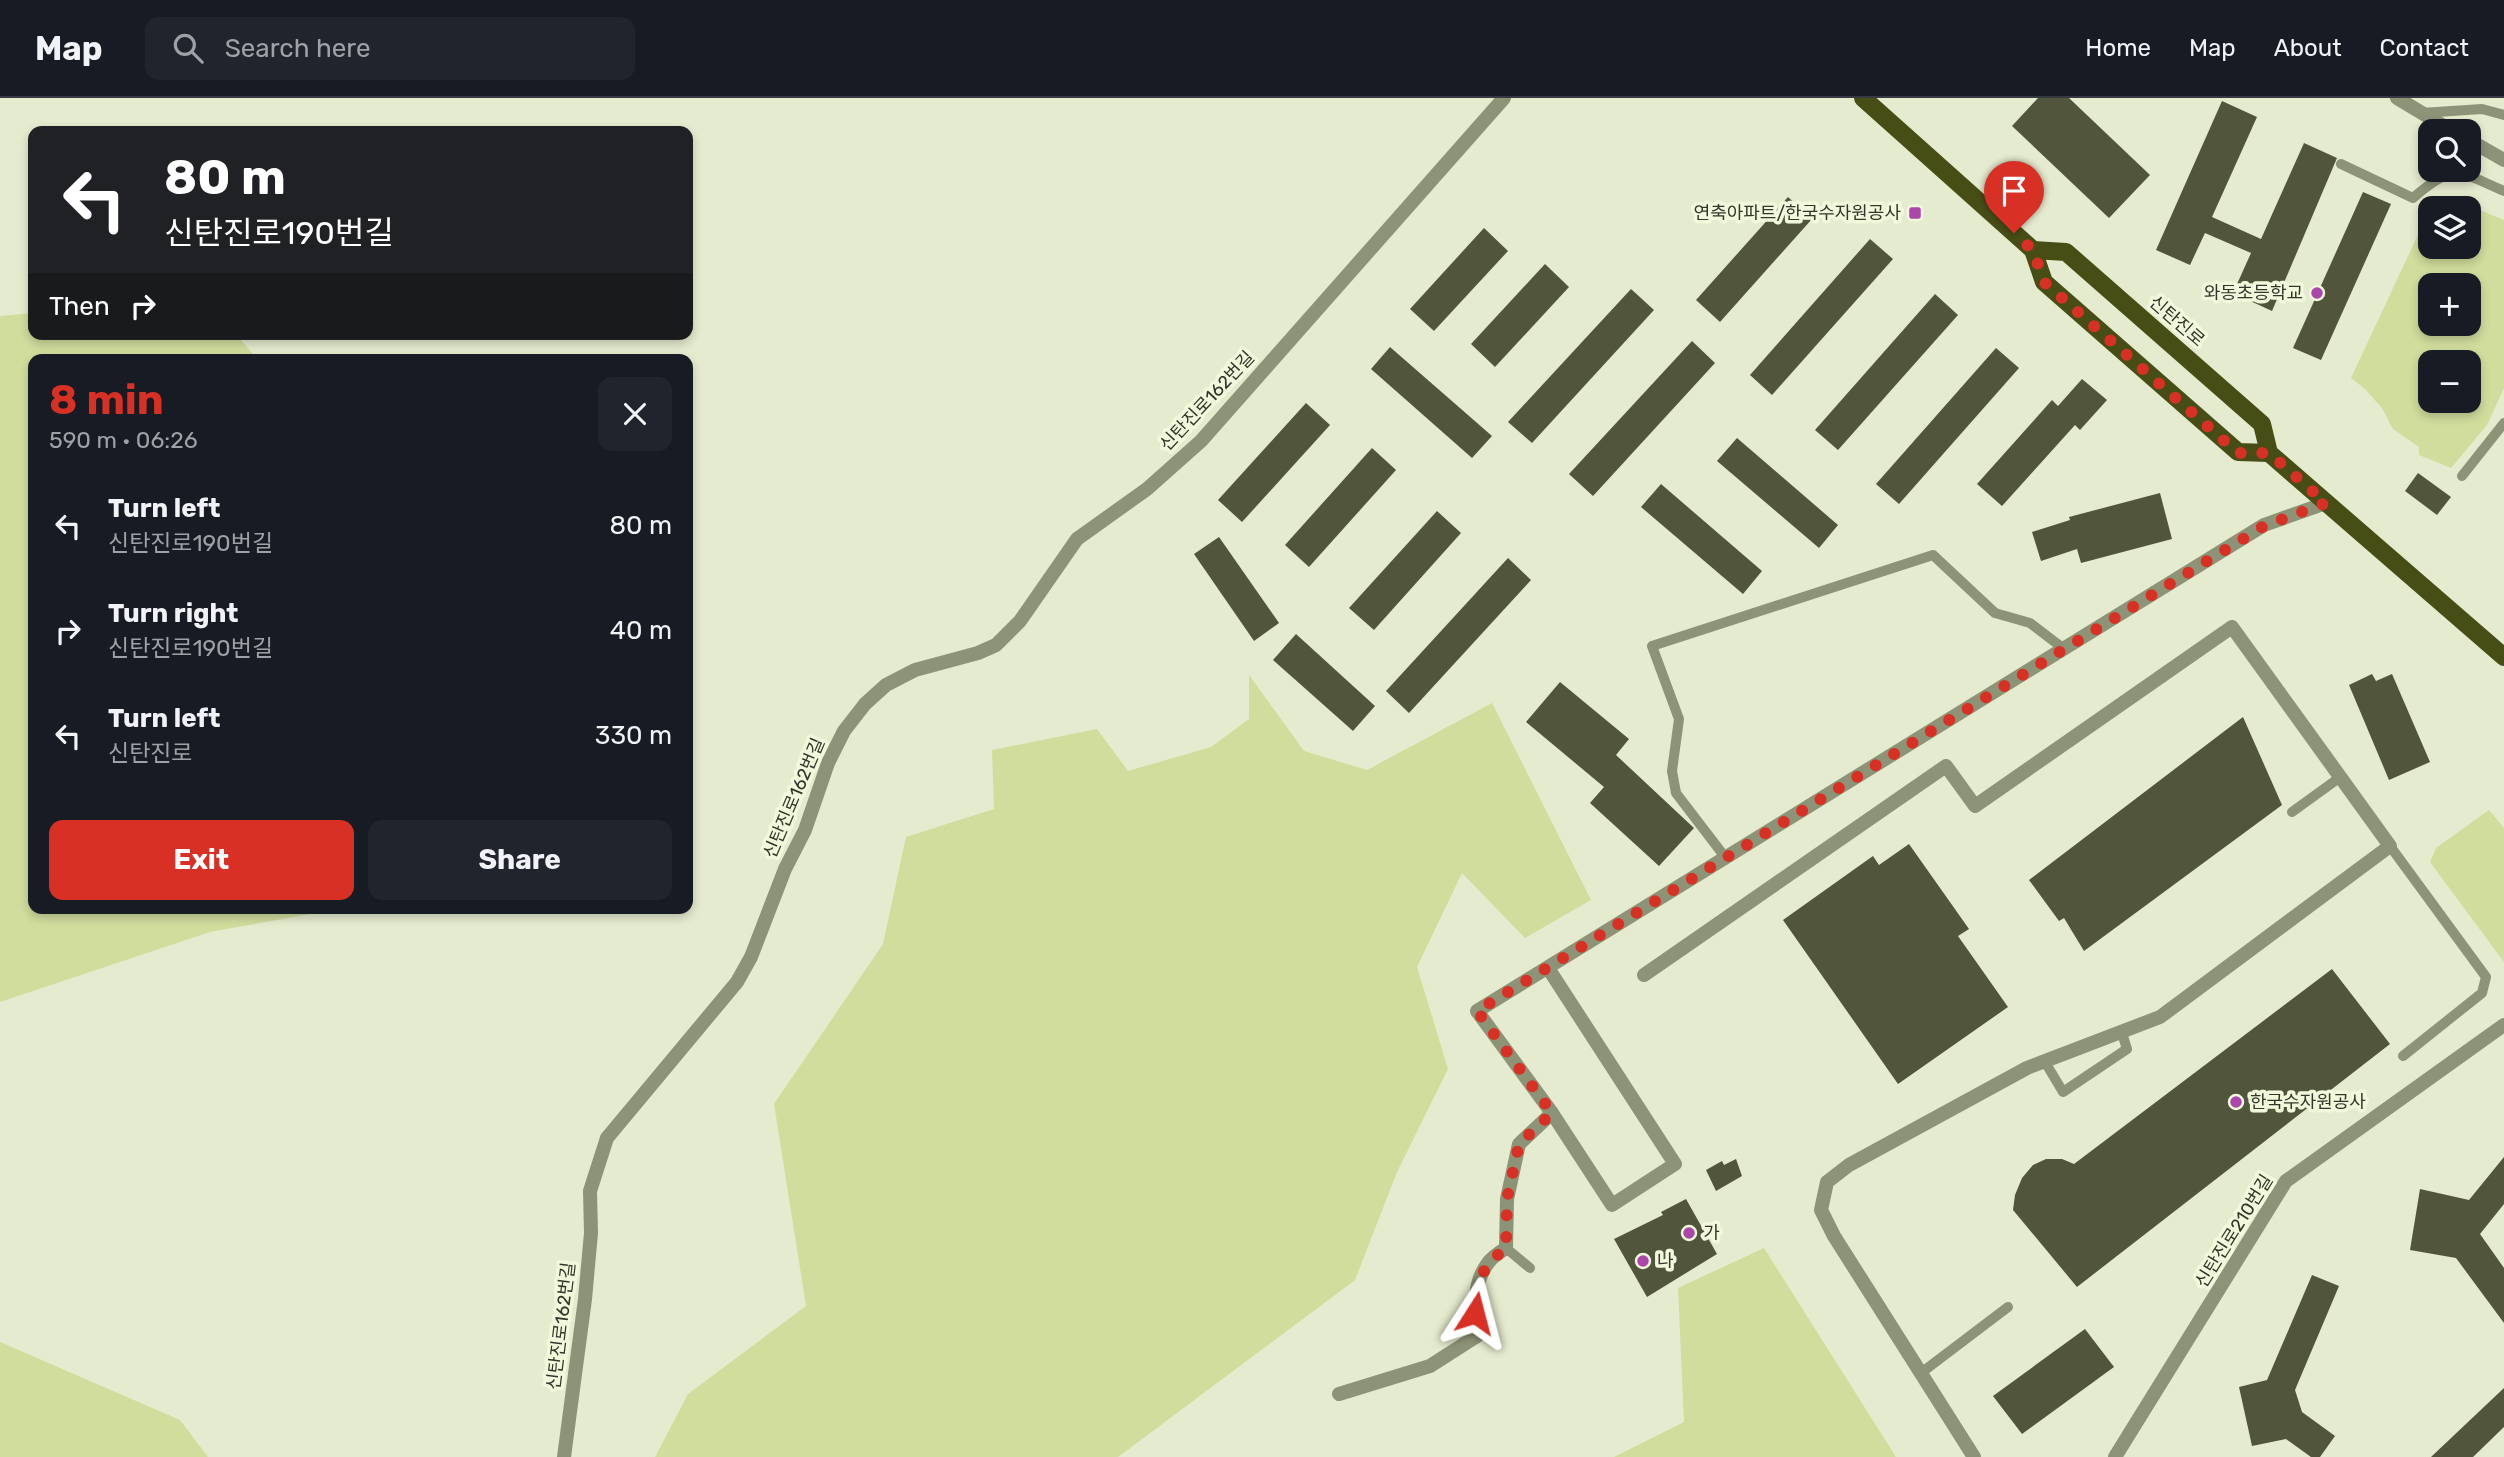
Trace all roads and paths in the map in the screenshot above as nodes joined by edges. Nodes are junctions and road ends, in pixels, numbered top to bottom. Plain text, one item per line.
1 (1504, 98) edge
2 (1863, 98) edge
3 (2398, 98) edge
4 (2419, 113) junction
5 (2504, 115) edge
6 (2430, 119) edge
7 (2481, 148) edge
8 (2504, 160) edge
9 (2341, 163) dead end
10 (2504, 191) edge
11 (2033, 250) junction
12 (2504, 423) edge
13 (2269, 453) junction
14 (2462, 476) dead end
15 (2326, 503) junction
16 (2064, 649) junction
17 (2504, 657) edge
18 (2339, 778) junction
19 (2292, 812) dead end
20 (2390, 846) junction
21 (1725, 857) junction
22 (1548, 968) junction
23 (1644, 975) dead end
24 (2504, 1024) edge
25 (2122, 1033) junction
26 (2403, 1056) dead end
27 (2045, 1062) junction
28 (1552, 1113) junction
29 (1506, 1248) junction
30 (1530, 1268) dead end
31 (2008, 1307) dead end
32 (1921, 1373) junction
33 (1339, 1394) dead end
34 (564, 1457) edge
35 (1974, 1457) edge
36 (2115, 1457) edge

1 - 34 street, 신탄진로162번길
2 - 11 main road
3 - 4 street
4 - 5 lane
4 - 6 street
7 - 8 street
9 - 10 lane
11 - 13 main road
11 - 13 main road, 신탄진로
12 - 14 lane
13 - 15 main road
15 - 16 street
15 - 17 main road
16 - 21 street
16 - 21 lane
18 - 19 lane
18 - 20 street
18 - 23 street
20 - 25 street
20 - 26 lane
21 - 22 street
22 - 28 street
22 - 28 street
24 - 36 street, 신탄진로210번길
25 - 27 street
25 - 27 lane
27 - 32 street
28 - 29 street
29 - 30 lane
29 - 33 street
31 - 32 lane
32 - 35 street

